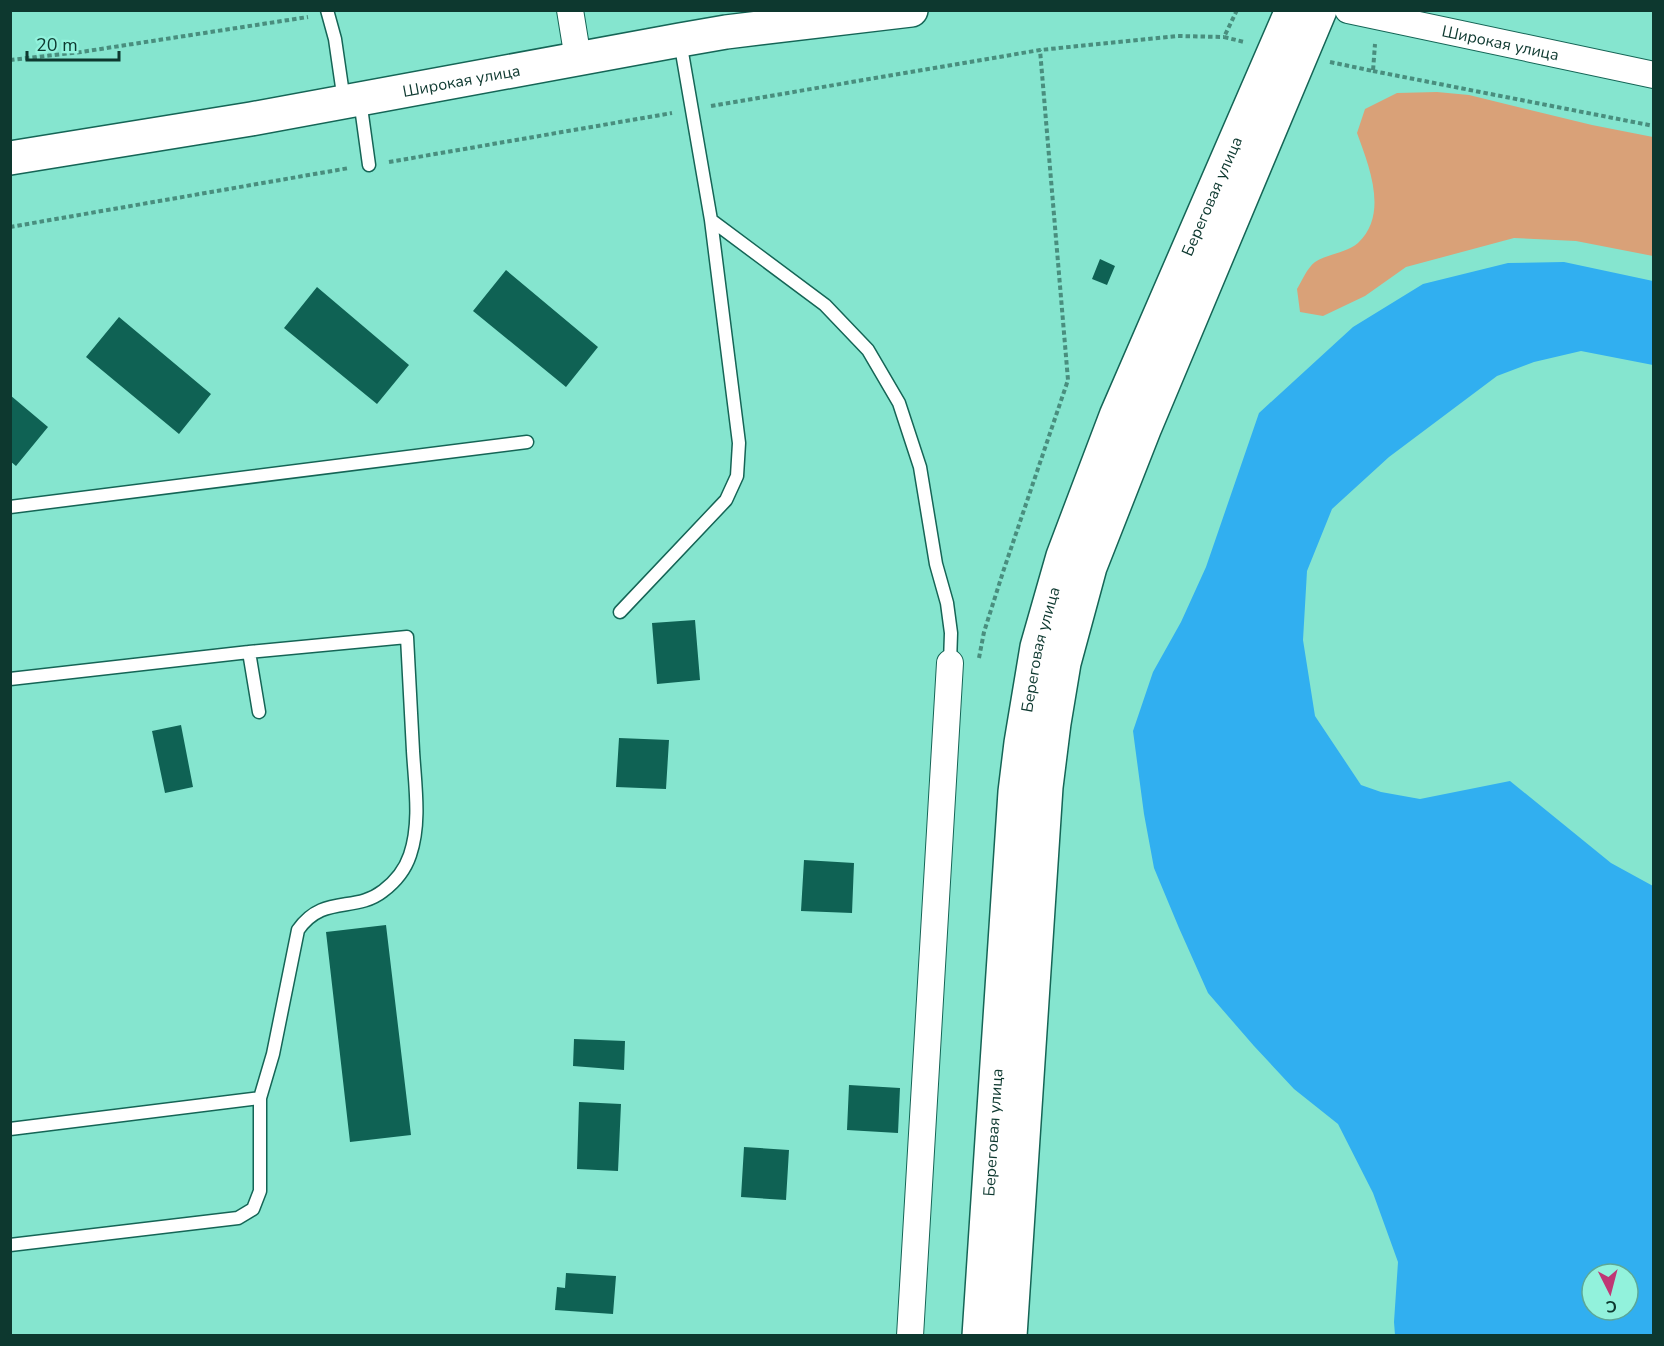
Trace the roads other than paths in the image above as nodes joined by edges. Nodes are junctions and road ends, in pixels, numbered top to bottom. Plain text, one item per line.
1 (570, 10) edge
2 (911, 10) edge
3 (1292, 10) edge
4 (1320, 10) edge
5 (1348, 10) edge
6 (328, 12) edge
7 (869, 13) edge
8 (680, 40) junction
9 (1288, 52) junction
10 (578, 58) junction
11 (1653, 75) edge
12 (352, 101) junction
13 (10, 158) edge
14 (369, 165) road end
15 (711, 220) junction
16 (527, 442) dead end
17 (10, 507) edge
18 (620, 612) dead end
19 (249, 652) junction
20 (950, 663) joint
21 (10, 679) edge
22 (259, 712) dead end
23 (260, 1098) junction
24 (10, 1129) edge
25 (10, 1245) edge
26 (910, 1335) edge
27 (979, 1335) edge
28 (1010, 1335) edge

1 - 10 street
2 - 7 main road, Широкая улица
3 - 9 main road, Береговая улица
4 - 9 main road, Береговая улица
5 - 11 street, Широкая улица
6 - 12 lane
7 - 8 main road, Широкая улица
8 - 10 main road, Широкая улица
8 - 15 lane
9 - 27 main road, Береговая улица
9 - 28 main road, Береговая улица
10 - 12 main road, Широкая улица
12 - 13 main road, Широкая улица
12 - 14 lane
15 - 18 lane
15 - 20 lane
16 - 17 lane
19 - 21 lane
19 - 22 lane
19 - 23 lane
20 - 26 street
23 - 24 lane
23 - 25 lane

